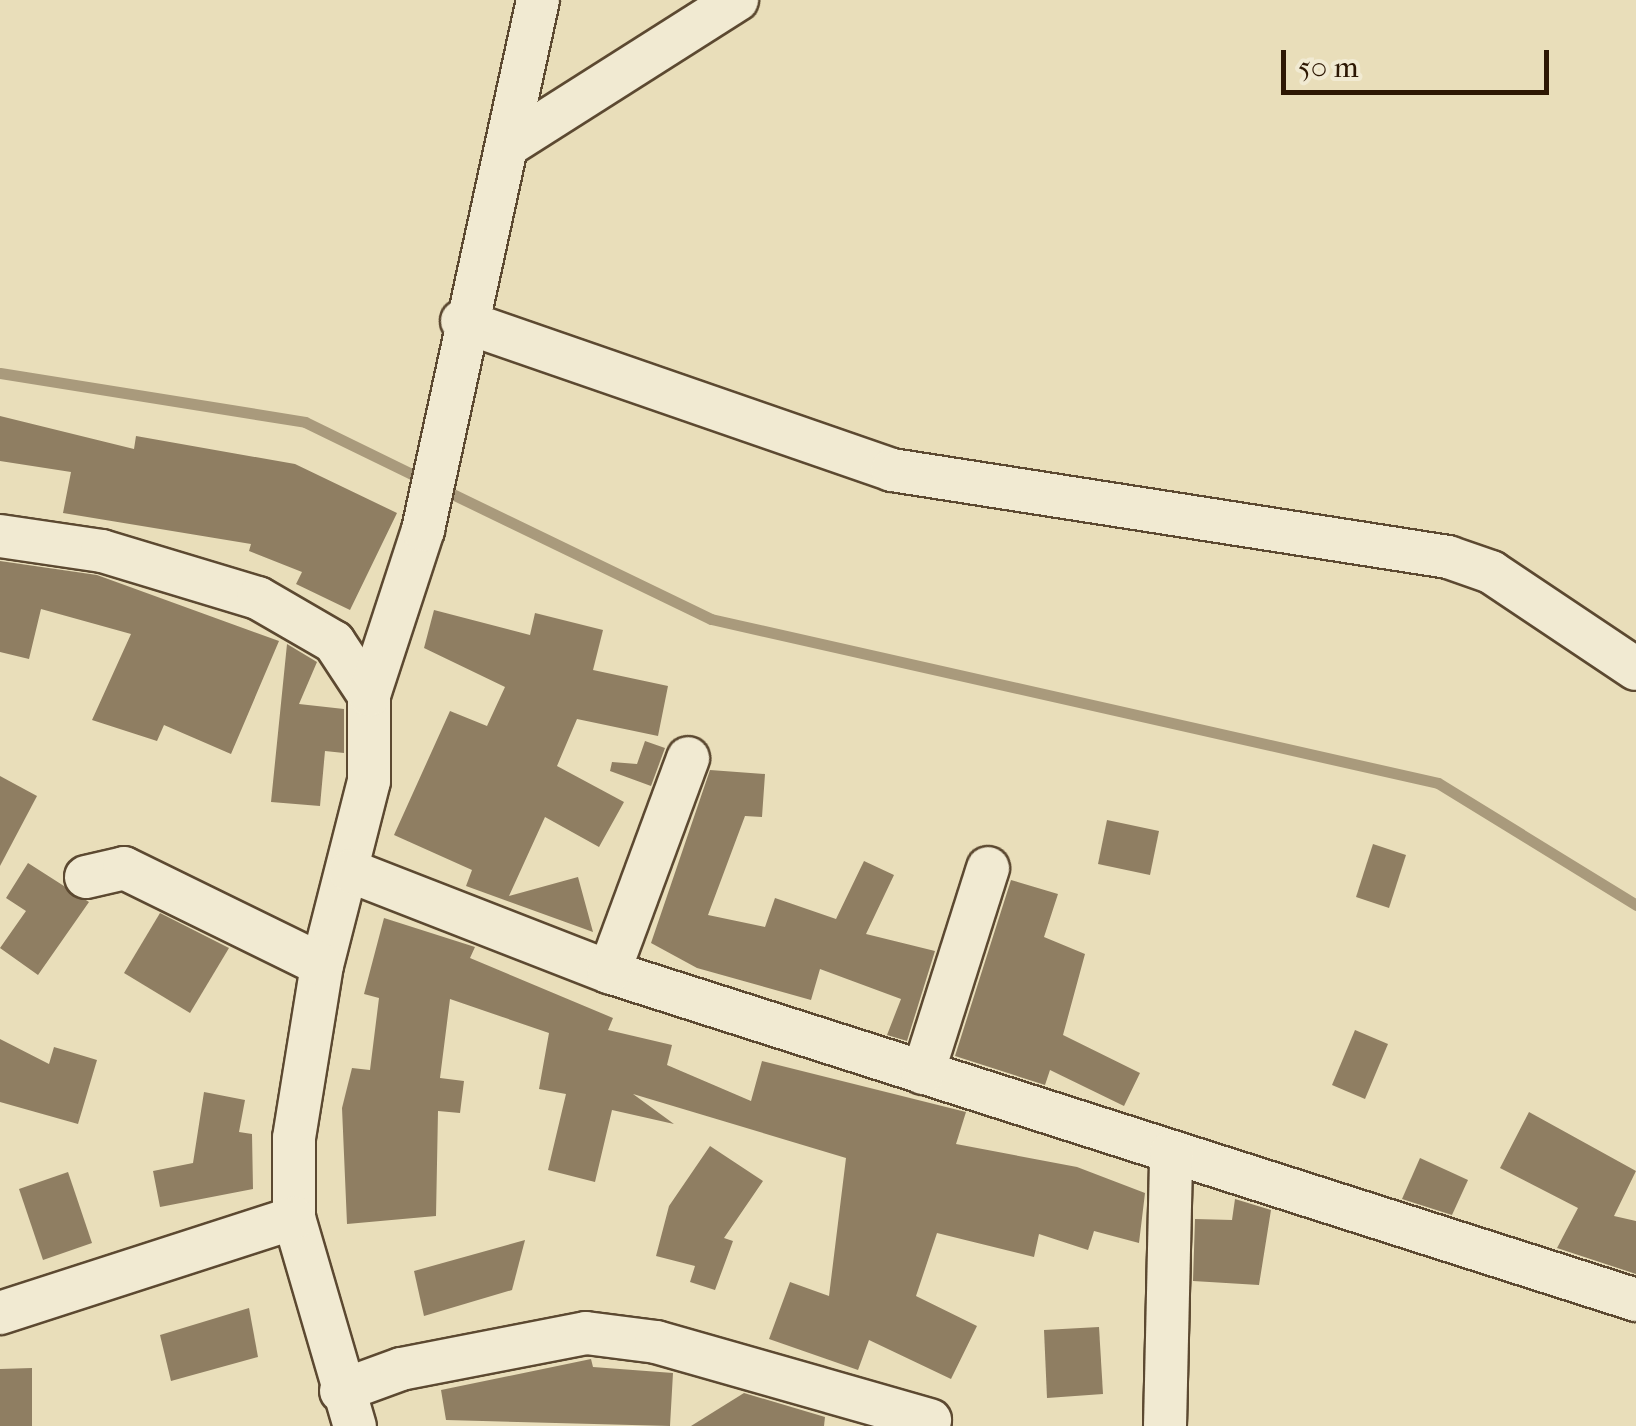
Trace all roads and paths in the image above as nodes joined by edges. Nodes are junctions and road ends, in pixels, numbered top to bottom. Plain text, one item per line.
1 (538, 0) edge
2 (736, 0) edge
3 (510, 144) junction
4 (462, 321) junction
5 (0, 536) edge
6 (1636, 669) edge
7 (369, 694) junction
8 (688, 758) dead end
9 (988, 868) dead end
10 (350, 871) junction
11 (86, 877) dead end
12 (322, 965) junction
13 (610, 972) junction
14 (923, 1072) junction
15 (1171, 1152) junction
16 (294, 1218) junction
17 (1636, 1300) edge
18 (2, 1303) edge
19 (348, 1408) edge
20 (930, 1420) dead end
21 (1165, 1426) edge

1 - 3 street
2 - 3 street
3 - 4 street
4 - 6 street
4 - 7 street
5 - 7 street
7 - 10 street
8 - 13 street
9 - 14 street
10 - 12 street
10 - 13 street
11 - 12 street
12 - 16 street
13 - 14 street
14 - 15 street
15 - 17 street
15 - 21 street
16 - 18 street
16 - 19 street
19 - 20 street

